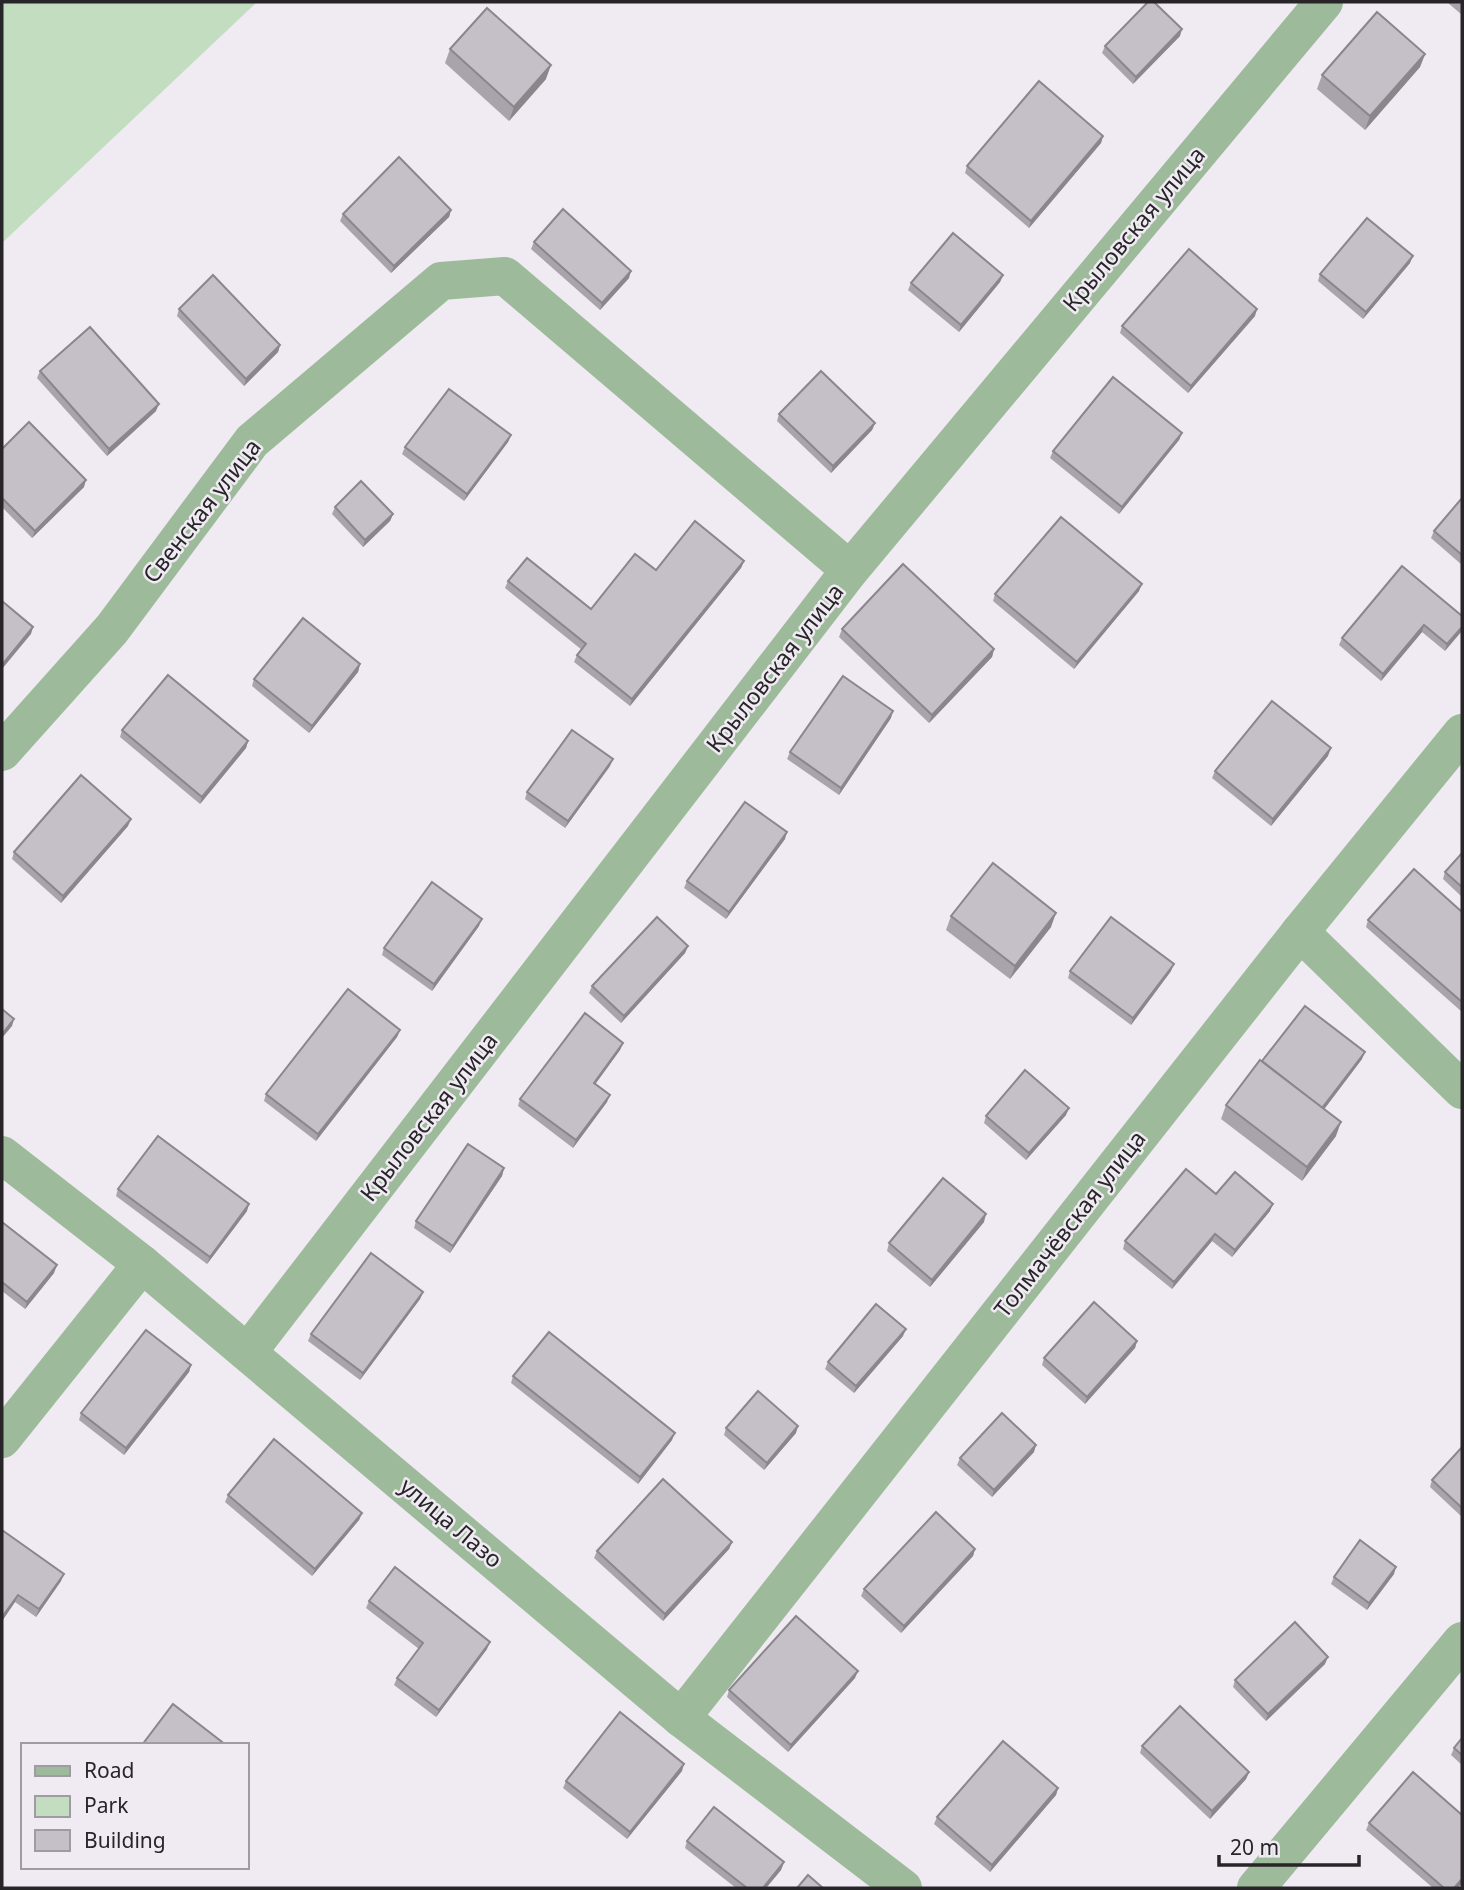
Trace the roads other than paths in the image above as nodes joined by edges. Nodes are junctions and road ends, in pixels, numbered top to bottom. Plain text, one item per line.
1 (1324, 2) edge
2 (850, 570) junction
3 (1462, 733) edge
4 (2, 752) edge
5 (1300, 932) junction
6 (1462, 1090) edge
7 (2, 1155) edge
8 (142, 1264) junction
9 (248, 1352) junction
10 (2, 1439) edge
11 (1462, 1641) edge
12 (681, 1718) junction
13 (903, 1888) edge
14 (1256, 1888) edge

1 - 2 street, Крыловская улица
2 - 4 street, Свенская улица
2 - 9 street, Крыловская улица
3 - 5 street, Толмачёвская улица
5 - 6 street
5 - 12 street, Толмачёвская улица
7 - 8 street, улица Лазо
8 - 9 street, улица Лазо
8 - 10 street
9 - 12 street, улица Лазо
11 - 14 street
12 - 13 street, улица Лазо

